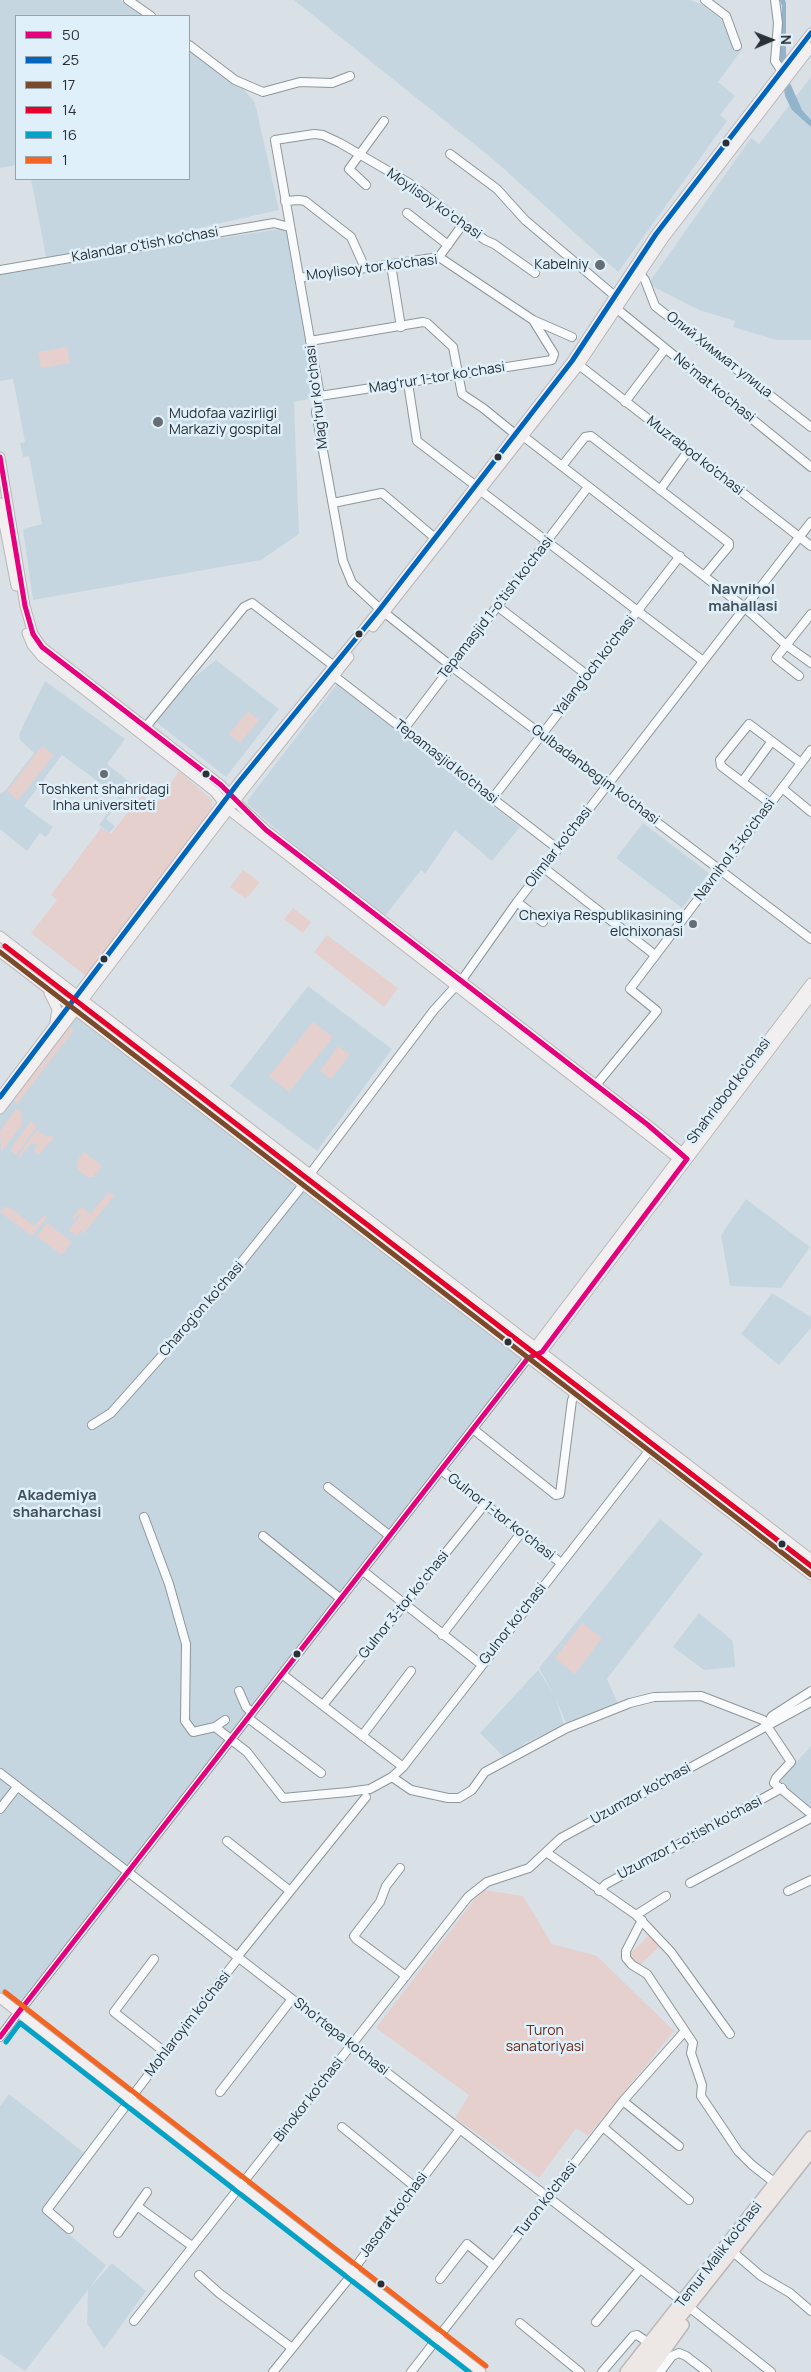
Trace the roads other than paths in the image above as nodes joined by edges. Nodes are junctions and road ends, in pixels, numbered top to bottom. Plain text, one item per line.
1 (128, 0) edge
2 (705, 0) edge
3 (775, 0) edge
4 (150, 15) edge
5 (811, 33) edge
6 (190, 46) edge
7 (737, 46) dead end
8 (811, 47) edge
9 (800, 54) junction
10 (782, 70) junction
11 (350, 76) dead end
12 (766, 96) junction
13 (750, 117) junction
14 (384, 121) dead end
15 (274, 142) joint
16 (450, 154) dead end
17 (360, 156) junction
18 (366, 185) dead end
19 (285, 201) junction
20 (407, 213) dead end
21 (463, 224) junction
22 (289, 227) junction
23 (448, 246) junction
24 (440, 257) junction
25 (391, 264) junction
26 (365, 268) junction
27 (0, 270) edge
28 (535, 273) dead end
29 (640, 274) junction
30 (299, 278) junction
31 (615, 296) junction
32 (617, 309) junction
33 (533, 320) junction
34 (401, 327) junction
35 (572, 337) dead end
36 (310, 341) junction
37 (665, 349) junction
38 (579, 365) junction
39 (457, 375) junction
40 (408, 383) junction
41 (320, 396) junction
42 (625, 402) junction
43 (811, 427) edge
44 (520, 436) junction
45 (688, 451) junction
46 (0, 457) edge
47 (562, 466) junction
48 (811, 466) edge
49 (588, 487) junction
50 (478, 488) junction
51 (660, 490) junction
52 (0, 503) edge
53 (333, 503) junction
54 (7, 522) junction
55 (811, 522) edge
56 (799, 537) junction
57 (435, 538) junction
58 (4, 541) edge
59 (547, 543) junction
60 (811, 546) edge
61 (680, 556) junction
62 (704, 576) junction
63 (497, 606) junction
64 (744, 607) junction
65 (383, 611) junction
66 (638, 611) junction
67 (811, 614) edge
68 (786, 645) junction
69 (703, 661) junction
70 (811, 663) edge
71 (334, 666) junction
72 (451, 666) junction
73 (587, 675) junction
74 (334, 676) junction
75 (799, 676) dead end
76 (145, 728) junction
77 (404, 729) junction
78 (541, 734) junction
79 (772, 741) junction
80 (811, 750) edge
81 (800, 763) junction
82 (742, 782) junction
83 (608, 785) junction
84 (782, 788) junction
85 (233, 797) junction
86 (492, 799) junction
87 (770, 803) junction
88 (226, 806) junction
89 (811, 812) edge
90 (558, 849) junction
91 (544, 868) junction
92 (720, 870) junction
93 (517, 902) junction
94 (543, 922) dead end
95 (0, 936) edge
96 (811, 939) edge
97 (0, 952) edge
98 (655, 955) junction
99 (811, 983) edge
100 (458, 984) junction
101 (46, 988) junction
102 (811, 996) edge
103 (81, 998) junction
104 (73, 1008) junction
105 (54, 1028) junction
106 (596, 1085) junction
107 (0, 1097) edge
108 (0, 1109) edge
109 (252, 1130) junction
110 (244, 1140) junction
111 (682, 1157) junction
112 (310, 1174) junction
113 (303, 1185) junction
114 (369, 1219) junction
115 (360, 1229) junction
116 (539, 1349) junction
117 (528, 1358) junction
118 (575, 1394) junction
119 (92, 1425) dead end
120 (473, 1429) junction
121 (649, 1451) junction
122 (441, 1470) junction
123 (328, 1487) dead end
124 (484, 1504) junction
125 (144, 1517) dead end
126 (521, 1532) junction
127 (263, 1536) dead end
128 (390, 1536) junction
129 (811, 1559) edge
130 (561, 1564) junction
131 (362, 1571) junction
132 (811, 1575) edge
133 (341, 1599) junction
134 (405, 1604) junction
135 (442, 1635) junction
136 (482, 1665) junction
137 (411, 1671) dead end
138 (282, 1674) junction
139 (239, 1690) dead end
140 (811, 1691) edge
141 (811, 1702) edge
142 (323, 1705) junction
143 (250, 1716) junction
144 (225, 1720) dead end
145 (766, 1725) junction
146 (215, 1727) junction
147 (362, 1736) junction
148 (231, 1740) junction
149 (403, 1766) junction
150 (0, 1773) edge
151 (321, 1773) dead end
152 (392, 1777) junction
153 (18, 1787) junction
154 (782, 1788) junction
155 (368, 1793) junction
156 (0, 1809) edge
157 (811, 1814) edge
158 (811, 1818) edge
159 (227, 1841) dead end
160 (546, 1852) junction
161 (400, 1868) dead end
162 (129, 1871) junction
163 (811, 1880) edge
164 (487, 1882) joint
165 (690, 1883) dead end
166 (290, 1891) junction
167 (599, 1891) junction
168 (788, 1891) dead end
169 (666, 1896) dead end
170 (639, 1917) junction
171 (239, 1957) junction
172 (154, 1959) dead end
173 (406, 1976) junction
174 (0, 1998) edge
175 (292, 1999) junction
176 (0, 2005) edge
177 (17, 2015) junction
178 (686, 2031) junction
179 (730, 2034) dead end
180 (0, 2037) edge
181 (352, 2045) junction
182 (166, 2053) junction
183 (220, 2092) dead end
184 (129, 2101) junction
185 (623, 2101) junction
186 (342, 2127) dead end
187 (603, 2127) junction
188 (460, 2129) junction
189 (811, 2137) edge
190 (679, 2146) dead end
191 (811, 2152) edge
192 (775, 2182) junction
193 (415, 2187) junction
194 (240, 2188) junction
195 (147, 2192) dead end
196 (548, 2198) junction
197 (689, 2200) dead end
198 (137, 2206) junction
199 (69, 2229) dead end
200 (118, 2233) dead end
201 (192, 2246) junction
202 (733, 2252) junction
203 (494, 2266) junction
204 (640, 2269) junction
205 (710, 2273) junction
206 (351, 2274) junction
207 (199, 2275) dead end
208 (440, 2279) dead end
209 (686, 2304) junction
210 (811, 2311) edge
211 (134, 2321) dead end
212 (596, 2322) dead end
213 (520, 2323) dead end
214 (643, 2339) junction
215 (436, 2340) junction
216 (292, 2348) junction
217 (667, 2355) junction
218 (273, 2372) edge
219 (411, 2372) edge
220 (472, 2372) edge
221 (481, 2372) edge
222 (580, 2372) edge
223 (602, 2372) edge
224 (617, 2372) edge
225 (626, 2372) edge
226 (637, 2372) edge
227 (649, 2372) edge
228 (660, 2372) edge
229 (707, 2372) edge
230 (771, 2372) edge

1 - 4 street
2 - 7 street
3 - 10 street
5 - 9 main road
6 - 11 street
8 - 9 main road
9 - 10 main road
9 - 12 main road
10 - 12 main road
12 - 13 main road
13 - 29 main road
13 - 31 main road
14 - 17 street
15 - 17 street, Moylisoy koʻchasi
15 - 19 street, Magʻrur koʻchasi
16 - 31 street
17 - 18 street
17 - 21 street, Moylisoy koʻchasi
19 - 22 street, Magʻrur koʻchasi
19 - 26 street
20 - 23 street
21 - 23 street
21 - 28 street, Moylisoy koʻchasi
22 - 27 street, Kalandar o'tish ko'chasi
22 - 30 street, Magʻrur koʻchasi
23 - 24 street
24 - 25 street, Moylisoy tor ko'chasi
24 - 33 street, Moylisoy tor ko'chasi
25 - 26 street, Moylisoy tor ko'chasi
25 - 34 street
26 - 30 street, Moylisoy tor ko'chasi
29 - 32 main road
29 - 43 street, Олий Химмат улица
30 - 36 street, Magʻrur koʻchasi
31 - 44 main road
32 - 37 street, Ne'mat ko'chasi
32 - 38 main road
33 - 35 street, Moylisoy tor ko'chasi
33 - 39 street, Magʻrur 1-tor koʻchasi
34 - 36 street
34 - 39 street
36 - 41 street, Magʻrur koʻchasi
37 - 42 street
37 - 48 street, Ne'mat ko'chasi
38 - 42 street, Muzrabod ko'chasi
38 - 44 main road
39 - 40 street, Magʻrur 1-tor koʻchasi
39 - 44 street
40 - 41 street, Magʻrur 1-tor koʻchasi
40 - 50 street
41 - 53 street, Magʻrur koʻchasi
42 - 45 street, Muzrabod ko'chasi
44 - 47 street
44 - 50 main road
45 - 51 street
45 - 56 street, Muzrabod ko'chasi
46 - 54 main road
47 - 49 street
47 - 51 street
49 - 59 street, Tepamasjid 1-o'tish ko'chasi
49 - 61 street
50 - 57 main road
50 - 59 street
50 - 65 main road
51 - 62 street
52 - 54 main road
53 - 57 street
53 - 65 street, Magʻrur koʻchasi
54 - 58 main road
54 - 76 main road
55 - 56 street, Olimlar ko'chasi
56 - 60 street, Muzrabod ko'chasi
56 - 64 street, Olimlar ko'chasi
57 - 65 main road
58 - 88 main road
59 - 63 street, Tepamasjid 1-o'tish ko'chasi
59 - 66 street
61 - 62 street
61 - 66 street, Yalang'och ko'chasi
62 - 64 street
63 - 72 street, Tepamasjid 1-o'tish ko'chasi
63 - 73 street
64 - 68 street
64 - 69 street, Olimlar ko'chasi
65 - 71 main road
65 - 72 street, Gulbadanbegim ko'chasi
65 - 74 main road
66 - 69 street
66 - 73 street, Yalang'och ko'chasi
67 - 68 street
68 - 70 street
68 - 75 street
69 - 83 street, Olimlar ko'chasi
71 - 76 street
71 - 85 main road
72 - 77 street, Tepamasjid 1-o'tish ko'chasi
72 - 78 street, Gulbadanbegim ko'chasi
73 - 78 street, Yalang'och ko'chasi
74 - 77 street, Tepamasjid ko'chasi
74 - 85 main road
76 - 85 main road
77 - 86 street, Tepamasjid ko'chasi
78 - 83 street, Gulbadanbegim ko'chasi
78 - 86 street, Yalang'och ko'chasi
79 - 81 street
79 - 82 street
79 - 82 street
80 - 81 street, Navnihol 3-ko'chasi
81 - 84 street, Navnihol 3-ko'chasi
82 - 87 street
83 - 90 street, Olimlar ko'chasi
83 - 92 street, Gulbadanbegim ko'chasi
84 - 87 street, Navnihol 3-ko'chasi
84 - 89 street
85 - 88 main road
85 - 100 main road
86 - 90 street, Tepamasjid ko'chasi
87 - 92 street, Navnihol 3-ko'chasi
88 - 100 main road
88 - 103 main road
90 - 91 street, Olimlar ko'chasi
91 - 93 street, Olimlar ko'chasi
91 - 98 street
92 - 96 street, Gulbadanbegim ko'chasi
92 - 98 street, Navnihol 3-ko'chasi
93 - 94 street
93 - 100 street, Olimlar ko'chasi
95 - 103 main road
97 - 101 main road
98 - 106 street, Navnihol 3-ko'chasi
99 - 111 main road, Shahriobod ko'chasi
100 - 106 main road
100 - 111 main road
100 - 112 street, Olimlar ko'chasi
101 - 104 main road
101 - 105 main road
102 - 111 main road, Shahriobod ko'chasi
103 - 104 main road
103 - 109 main road
104 - 105 main road
104 - 108 main road
104 - 110 main road
105 - 107 main road
106 - 111 main road
109 - 110 main road
109 - 112 main road
110 - 113 main road
111 - 116 main road, Shahriobod ko'chasi
112 - 114 main road
113 - 115 main road
113 - 119 street, Charog'on ko'chasi
114 - 115 main road
114 - 116 main road
115 - 117 main road
116 - 117 main road, Shahriobod ko'chasi
116 - 129 main road
117 - 118 main road
117 - 120 street
118 - 120 street
118 - 121 main road
120 - 122 street
121 - 130 street, Gulnor koʻchasi
121 - 132 main road
122 - 124 street, Gulnor 1-tor koʻchasi
122 - 128 street
123 - 128 street
124 - 126 street, Gulnor 1-tor koʻchasi
124 - 134 street, Gulnor 3-tor koʻchasi
125 - 146 street
126 - 130 street, Gulnor 1-tor koʻchasi
126 - 135 street
127 - 133 street
128 - 131 street
130 - 136 street, Gulnor koʻchasi
131 - 133 street
131 - 134 street
133 - 138 street
134 - 135 street
134 - 142 street, Gulnor 3-tor koʻchasi
135 - 136 street
136 - 149 street, Gulnor koʻchasi
137 - 147 street
138 - 142 street
138 - 143 street
139 - 143 street
140 - 145 street, Uzumzor ko'chasi
141 - 145 street, Uzumzor ko'chasi
142 - 147 street
143 - 148 street
143 - 151 street
144 - 146 street
145 - 152 street
145 - 154 street
145 - 160 street, Uzumzor ko'chasi
146 - 148 street
147 - 149 street
148 - 155 street
148 - 162 street
149 - 152 street, Gulnor koʻchasi
150 - 153 street, Sho'rtepa ko'chasi
152 - 155 street, Gulnor koʻchasi
153 - 156 street
153 - 162 street, Sho'rtepa ko'chasi
154 - 157 street
154 - 167 street, Uzumzor 1-o'tish ko'chasi
155 - 166 street, Mohlaroyim ko'chasi
158 - 165 street
159 - 166 street
160 - 164 street, Uzumzor ko'chasi
160 - 167 street
161 - 173 street
162 - 171 street, Sho'rtepa ko'chasi
162 - 177 street
163 - 168 street
164 - 173 street, Binokor ko'chasi
166 - 171 street, Mohlaroyim ko'chasi
167 - 170 street
169 - 170 street
170 - 178 street
170 - 179 street
171 - 175 street, Sho'rtepa ko'chasi
171 - 182 street, Mohlaroyim ko'chasi
172 - 182 street
173 - 181 street, Binokor ko'chasi
174 - 177 main road
175 - 181 street, Sho'rtepa ko'chasi
175 - 183 street
176 - 177 main road
177 - 180 street
177 - 184 main road
178 - 185 street, Turon ko'chasi
178 - 192 street
181 - 188 street, Sho'rtepa ko'chasi
181 - 194 street, Binokor ko'chasi
182 - 184 street, Mohlaroyim ko'chasi
184 - 194 main road
184 - 199 street, Mohlaroyim ko'chasi
185 - 187 street, Turon ko'chasi
185 - 190 street
186 - 193 street
187 - 196 street, Turon ko'chasi
187 - 197 street
188 - 193 street, Jasorat ko'chasi
188 - 196 street, Sho'rtepa ko'chasi
189 - 192 highway, Temur Malik ko'chasi
191 - 202 highway, Temur Malik ko'chasi
192 - 205 highway, Temur Malik ko'chasi
193 - 206 street, Jasorat ko'chasi
194 - 201 street, Binokor ko'chasi
194 - 206 main road
195 - 198 street
196 - 203 street, Turon ko'chasi
196 - 204 street, Sho'rtepa ko'chasi
198 - 200 street
198 - 201 street
201 - 211 street, Binokor ko'chasi
202 - 205 highway, Temur Malik ko'chasi
202 - 210 street
203 - 208 street
203 - 215 street, Turon ko'chasi
204 - 209 street, Sho'rtepa ko'chasi
204 - 212 street
205 - 209 highway, Temur Malik ko'chasi
206 - 215 main road
206 - 216 street, Jasorat ko'chasi
207 - 216 street
209 - 214 highway
209 - 217 highway
209 - 225 highway, Temur Malik ko'chasi
209 - 226 highway, Temur Malik ko'chasi
209 - 230 street, Sho'rtepa ko'chasi
213 - 222 street
214 - 223 street
214 - 224 highway
215 - 219 street, Turon ko'chasi
215 - 220 main road
215 - 221 main road
216 - 218 street, Jasorat ko'chasi
217 - 227 highway
217 - 228 street
217 - 229 street

